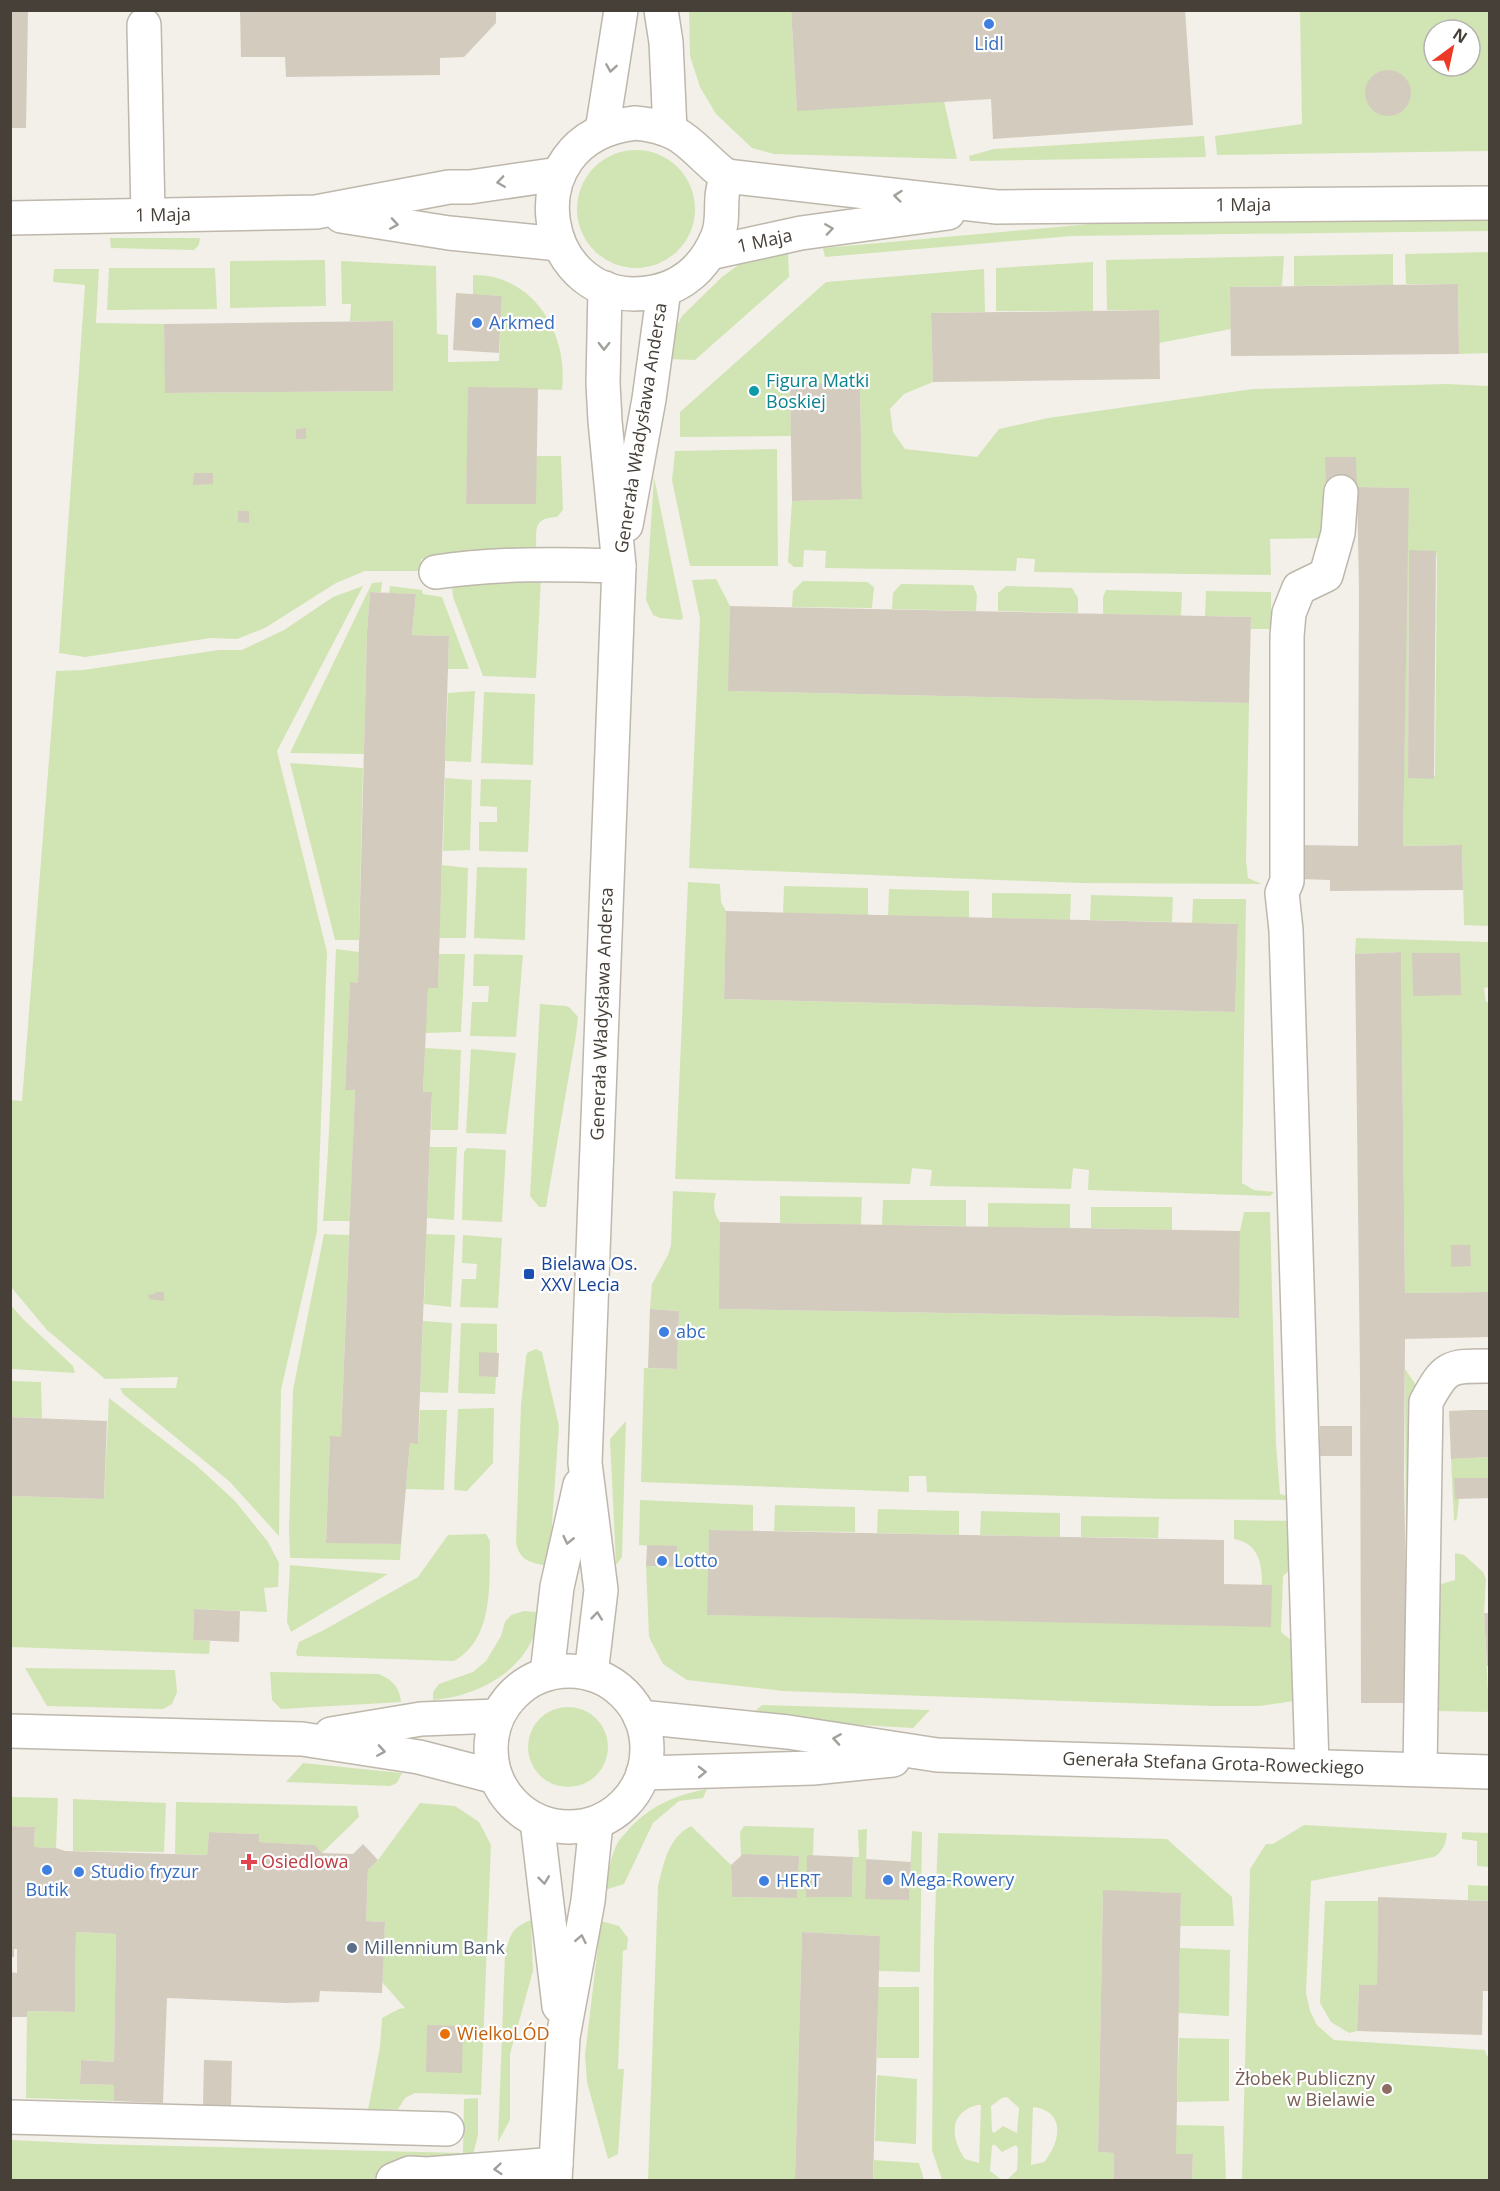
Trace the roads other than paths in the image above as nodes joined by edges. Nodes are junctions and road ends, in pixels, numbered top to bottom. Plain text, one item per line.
1 (621, 10) edge
2 (662, 10) edge
3 (144, 25) dead end
4 (670, 130) junction
5 (602, 131) junction
6 (559, 174) junction
7 (726, 176) junction
8 (1490, 203) edge
9 (998, 207) junction
10 (316, 212) junction
11 (148, 216) junction
12 (10, 218) edge
13 (559, 244) junction
14 (710, 253) junction
15 (605, 288) junction
16 (664, 290) junction
17 (1341, 492) dead end
18 (619, 566) junction
19 (436, 572) dead end
20 (1490, 1366) edge
21 (585, 1462) junction
22 (547, 1674) junction
23 (591, 1674) junction
24 (497, 1716) junction
25 (640, 1717) junction
26 (10, 1731) edge
27 (302, 1739) junction
28 (937, 1755) junction
29 (1312, 1765) junction
30 (1420, 1769) junction
31 (1490, 1772) edge
32 (643, 1773) junction
33 (495, 1777) junction
34 (537, 1821) junction
35 (596, 1823) junction
36 (562, 2037) junction
37 (10, 2117) edge
38 (447, 2130) dead end
39 (556, 2172) edge
40 (393, 2181) edge

1 -> 5 street
2 - 4 street
3 - 11 street
4 - 5 street
4 - 7 street
5 - 6 street
6 -> 10 street, 1 Maja
6 - 13 street
9 -> 7 street, 1 Maja
7 - 14 street
8 - 9 street, 1 Maja
14 -> 9 street, 1 Maja
10 - 11 street, 1 Maja
10 -> 13 street, 1 Maja
11 - 12 street, 1 Maja
13 - 15 street
14 - 16 street
15 - 16 street
15 -> 18 street, Generała Władysława Andersa
16 - 18 street, Generała Władysława Andersa
17 - 29 street
18 - 19 street
18 - 21 street, Generała Władysława Andersa
20 - 30 street
21 -> 22 street, Generała Władysława Andersa
23 -> 21 street, Generała Władysława Andersa
22 - 23 street
22 - 24 street
23 - 25 street
24 - 27 street
24 - 33 street
28 -> 25 street, Generała Stefana Grota-Roweckiego
25 - 32 street
26 - 27 street
27 -> 33 street
28 - 29 street, Generała Stefana Grota-Roweckiego
32 -> 28 street, Generała Stefana Grota-Roweckiego
29 - 30 street, Generała Stefana Grota-Roweckiego
30 - 31 street, Generała Stefana Grota-Roweckiego
32 - 35 street
33 - 34 street
34 - 35 street
34 -> 36 street
36 -> 35 street
36 - 39 street
37 - 38 street
39 -> 40 street

